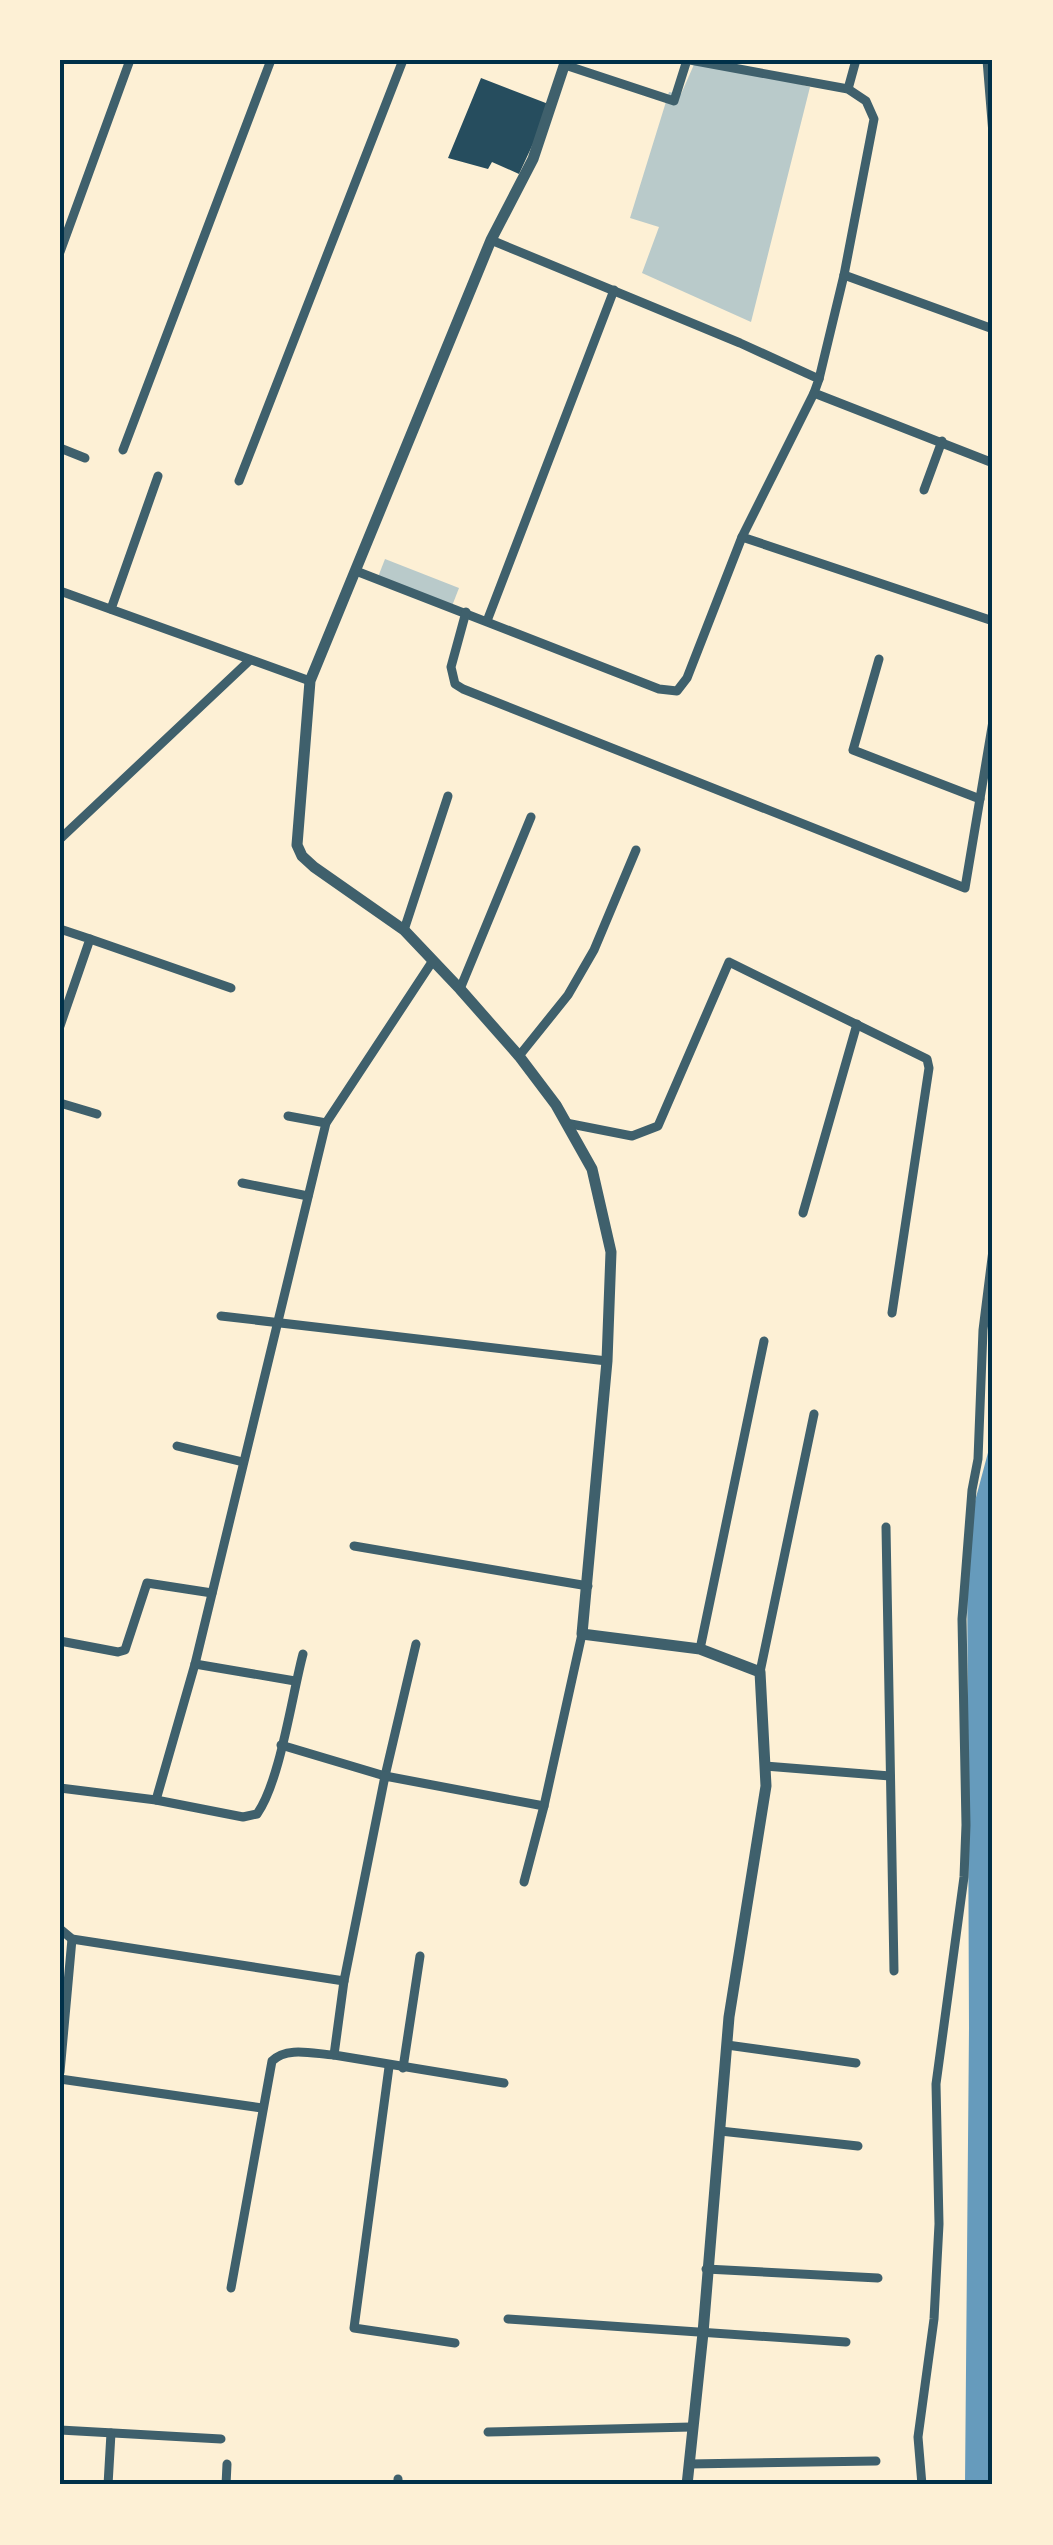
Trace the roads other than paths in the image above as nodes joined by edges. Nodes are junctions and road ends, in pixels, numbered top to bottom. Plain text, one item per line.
1 (130, 60) edge
2 (271, 60) edge
3 (403, 60) edge
4 (688, 60) edge
5 (856, 60) edge
6 (988, 60) edge
7 (566, 62) edge
8 (848, 89) junction
9 (993, 134) edge
10 (490, 240) junction
11 (60, 252) edge
12 (844, 275) junction
13 (614, 290) junction
14 (993, 329) edge
15 (818, 379) junction
16 (814, 393) junction
17 (942, 441) junction
18 (60, 448) edge
19 (123, 450) dead end
20 (86, 458) dead end
21 (993, 462) edge
22 (158, 476) dead end
23 (239, 481) dead end
24 (924, 490) dead end
25 (742, 537) junction
26 (356, 571) junction
27 (60, 591) edge
28 (111, 608) junction
29 (466, 612) junction
30 (488, 621) junction
31 (993, 621) edge
32 (879, 658) dead end
33 (250, 660) junction
34 (310, 681) junction
35 (993, 721) edge
36 (448, 796) dead end
37 (980, 800) junction
38 (531, 817) dead end
39 (60, 839) edge
40 (636, 850) dead end
41 (60, 929) edge
42 (404, 930) junction
43 (90, 939) junction
44 (432, 962) junction
45 (230, 988) dead end
46 (460, 988) junction
47 (858, 1024) junction
48 (60, 1026) edge
49 (519, 1056) junction
50 (60, 1103) edge
51 (97, 1114) dead end
52 (288, 1116) dead end
53 (566, 1123) junction
54 (326, 1124) junction
55 (242, 1183) dead end
56 (308, 1196) junction
57 (802, 1213) dead end
58 (993, 1250) edge
59 (892, 1313) dead end
60 (220, 1316) dead end
61 (277, 1322) junction
62 (764, 1342) dead end
63 (607, 1361) junction
64 (814, 1414) dead end
65 (178, 1446) dead end
66 (243, 1462) junction
67 (886, 1527) dead end
68 (354, 1546) dead end
69 (588, 1586) junction
70 (212, 1592) junction
71 (582, 1634) junction
72 (60, 1641) edge
73 (416, 1644) dead end
74 (700, 1649) junction
75 (303, 1654) dead end
76 (195, 1664) junction
77 (760, 1672) junction
78 (296, 1681) junction
79 (281, 1745) junction
80 (765, 1766) junction
81 (384, 1776) junction
82 (890, 1776) junction
83 (60, 1788) edge
84 (156, 1800) junction
85 (544, 1806) junction
86 (524, 1882) dead end
87 (60, 1930) edge
88 (72, 1939) junction
89 (420, 1956) dead end
90 (894, 1972) dead end
91 (344, 1981) junction
92 (726, 2045) junction
93 (334, 2055) junction
94 (856, 2062) dead end
95 (388, 2066) junction
96 (403, 2068) junction
97 (60, 2076) edge
98 (504, 2083) dead end
99 (262, 2108) junction
100 (720, 2130) junction
101 (858, 2146) dead end
102 (706, 2268) junction
103 (878, 2278) dead end
104 (232, 2288) dead end
105 (508, 2320) dead end
106 (703, 2332) junction
107 (846, 2342) dead end
108 (455, 2343) dead end
109 (692, 2427) junction
110 (60, 2430) edge
111 (488, 2432) dead end
112 (112, 2433) junction
113 (222, 2439) dead end
114 (876, 2461) dead end
115 (228, 2464) dead end
116 (689, 2464) junction
117 (108, 2485) edge
118 (226, 2485) edge
119 (687, 2485) edge
120 (922, 2485) edge

1 - 11 street
2 - 19 street
3 - 23 street
4 - 7 street
4 - 8 street
5 - 8 street
6 - 9 street
7 - 10 street
8 - 12 street
10 - 13 street
10 - 26 street
12 - 14 street
12 - 15 street
13 - 15 street
13 - 30 street
15 - 16 street
16 - 17 street
16 - 25 street
17 - 21 street
17 - 24 street
18 - 20 street
22 - 28 street
25 - 30 street
25 - 31 street
26 - 29 street
26 - 34 street
27 - 28 street
28 - 33 street
29 - 30 street
29 - 37 street
32 - 37 street
33 - 34 street
33 - 39 street
34 - 42 street
35 - 37 street
36 - 42 street
38 - 46 street
40 - 49 street
41 - 43 street
42 - 44 street
43 - 45 street
43 - 48 street
44 - 46 street
44 - 54 street
46 - 49 street
47 - 53 street
47 - 57 street
47 - 59 street
49 - 53 street
50 - 51 street
52 - 54 street
53 - 63 street
54 - 56 street
55 - 56 street
56 - 61 street
58 - 120 street
60 - 61 street
61 - 63 street
61 - 66 street
62 - 74 street
63 - 69 street
64 - 77 street
65 - 66 street
66 - 70 street
67 - 82 street
68 - 69 street
69 - 71 street
70 - 72 street
70 - 76 street
71 - 74 street
71 - 85 street
73 - 81 street
74 - 77 street
75 - 78 street
76 - 78 street
76 - 84 street
77 - 80 street
78 - 79 street
79 - 81 street
79 - 84 street
80 - 82 street
80 - 92 street
81 - 85 street
81 - 91 street
82 - 90 street
83 - 84 street
85 - 86 street
87 - 88 street
88 - 91 street
88 - 97 street
89 - 96 street
91 - 93 street
92 - 94 street
92 - 100 street
93 - 95 street
93 - 99 street
95 - 96 street
95 - 108 street
96 - 98 street
97 - 99 street
99 - 104 street
100 - 101 street
100 - 102 street
102 - 103 street
102 - 106 street
105 - 106 street
106 - 107 street
106 - 109 street
109 - 111 street
109 - 116 street
110 - 112 street
112 - 113 street
112 - 117 street
114 - 116 street
115 - 118 street
116 - 119 street

